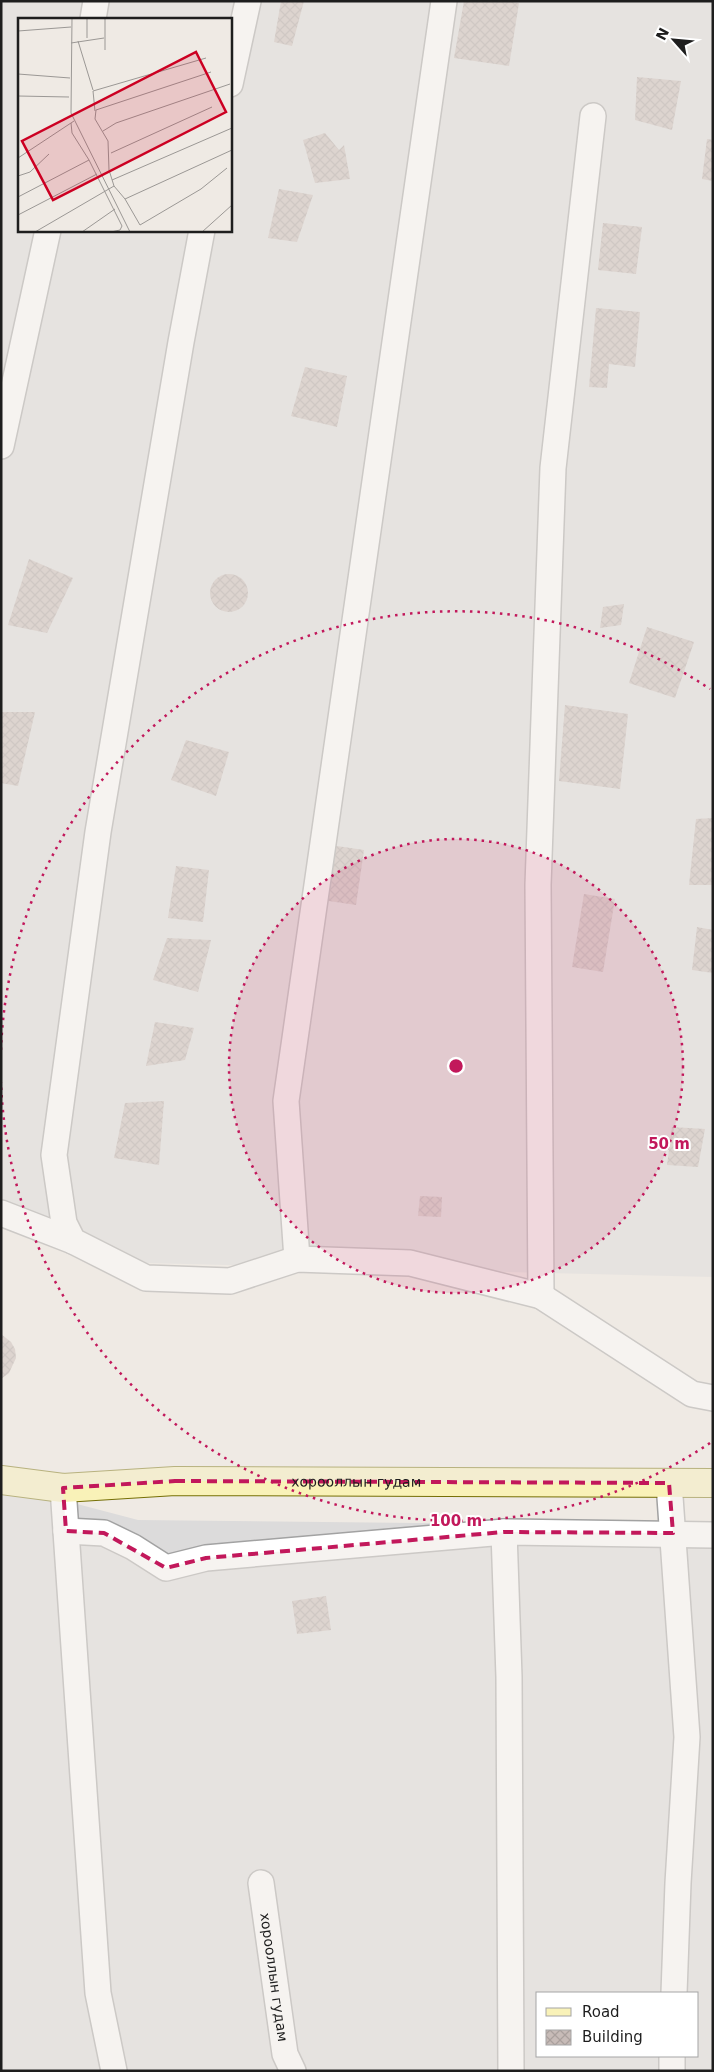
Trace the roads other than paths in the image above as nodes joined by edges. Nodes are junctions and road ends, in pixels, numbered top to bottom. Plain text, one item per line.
1 (96, 1) edge
2 (248, 1) edge
3 (444, 1) edge
4 (93, 18) edge
5 (231, 79) edge
6 (594, 116) dead end
7 (48, 231) edge
8 (202, 231) edge
9 (1, 446) edge
10 (1, 1213) edge
11 (73, 1241) junction
12 (297, 1259) junction
13 (541, 1296) junction
14 (713, 1398) edge
15 (1, 1480) edge
16 (669, 1483) junction
17 (713, 1484) edge
18 (63, 1488) junction
19 (66, 1531) junction
20 (504, 1532) junction
21 (673, 1534) junction
22 (713, 1535) edge
23 (261, 1883) dead end
24 (674, 1992) edge
25 (672, 2057) edge
26 (114, 2071) edge
27 (293, 2071) edge
28 (511, 2071) edge
29 (672, 2071) edge

1 - 4 street
2 - 5 street
3 - 12 street
6 - 13 street
7 - 9 street
8 - 11 street
10 - 11 street
11 - 12 street
12 - 13 street
13 - 14 street
15 - 18 main road, хорооллын гудам
16 - 17 main road, хорооллын гудам
16 - 18 main road, хорооллын гудам
16 - 21 street
18 - 19 street
19 - 20 street
19 - 26 street
20 - 21 street
20 - 28 street
21 - 22 street
21 - 24 street
23 - 27 street, хорооллын гудам
25 - 29 street

